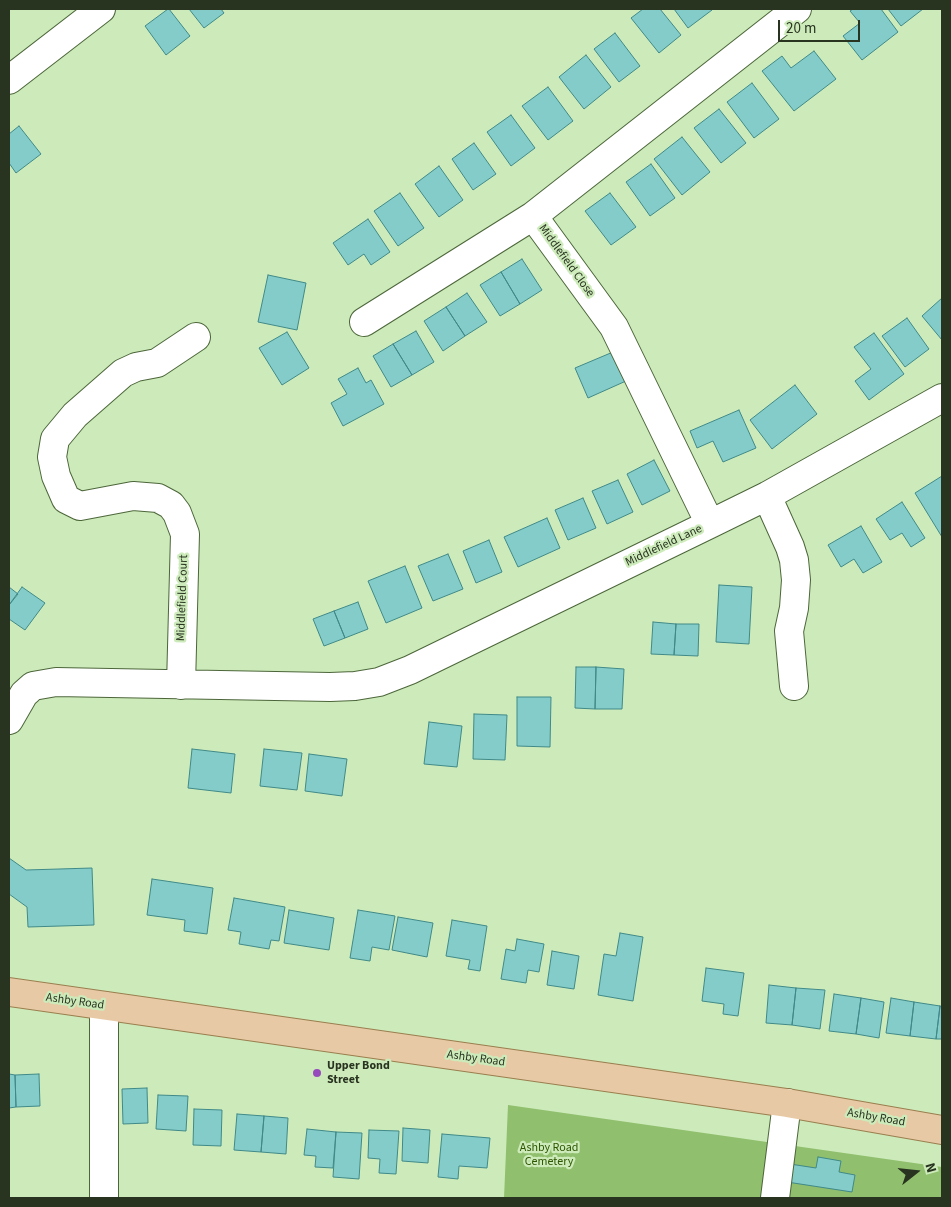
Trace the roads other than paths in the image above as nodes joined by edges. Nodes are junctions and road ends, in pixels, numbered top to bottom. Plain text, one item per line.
1 (101, 9) edge
2 (797, 9) edge
3 (9, 80) edge
4 (533, 216) junction
5 (364, 322) dead end
6 (196, 336) dead end
7 (942, 398) edge
8 (767, 496) junction
9 (710, 524) junction
10 (181, 685) junction
11 (794, 686) dead end
12 (10, 712) edge
13 (9, 992) edge
14 (104, 1006) junction
15 (787, 1103) junction
16 (942, 1130) edge
17 (104, 1198) edge
18 (775, 1198) edge

1 - 3 street
2 - 4 street, Middlefield Close
4 - 5 street
4 - 9 street, Middlefield Close
6 - 10 street, Middlefield Court
7 - 8 street, Middlefield Lane
8 - 9 street, Middlefield Lane
8 - 11 street
9 - 10 street, Middlefield Lane
10 - 12 street, Middlefield Lane
13 - 14 main road, Ashby Road
14 - 15 main road, Ashby Road
14 - 17 street
15 - 16 main road, Ashby Road
15 - 18 street

